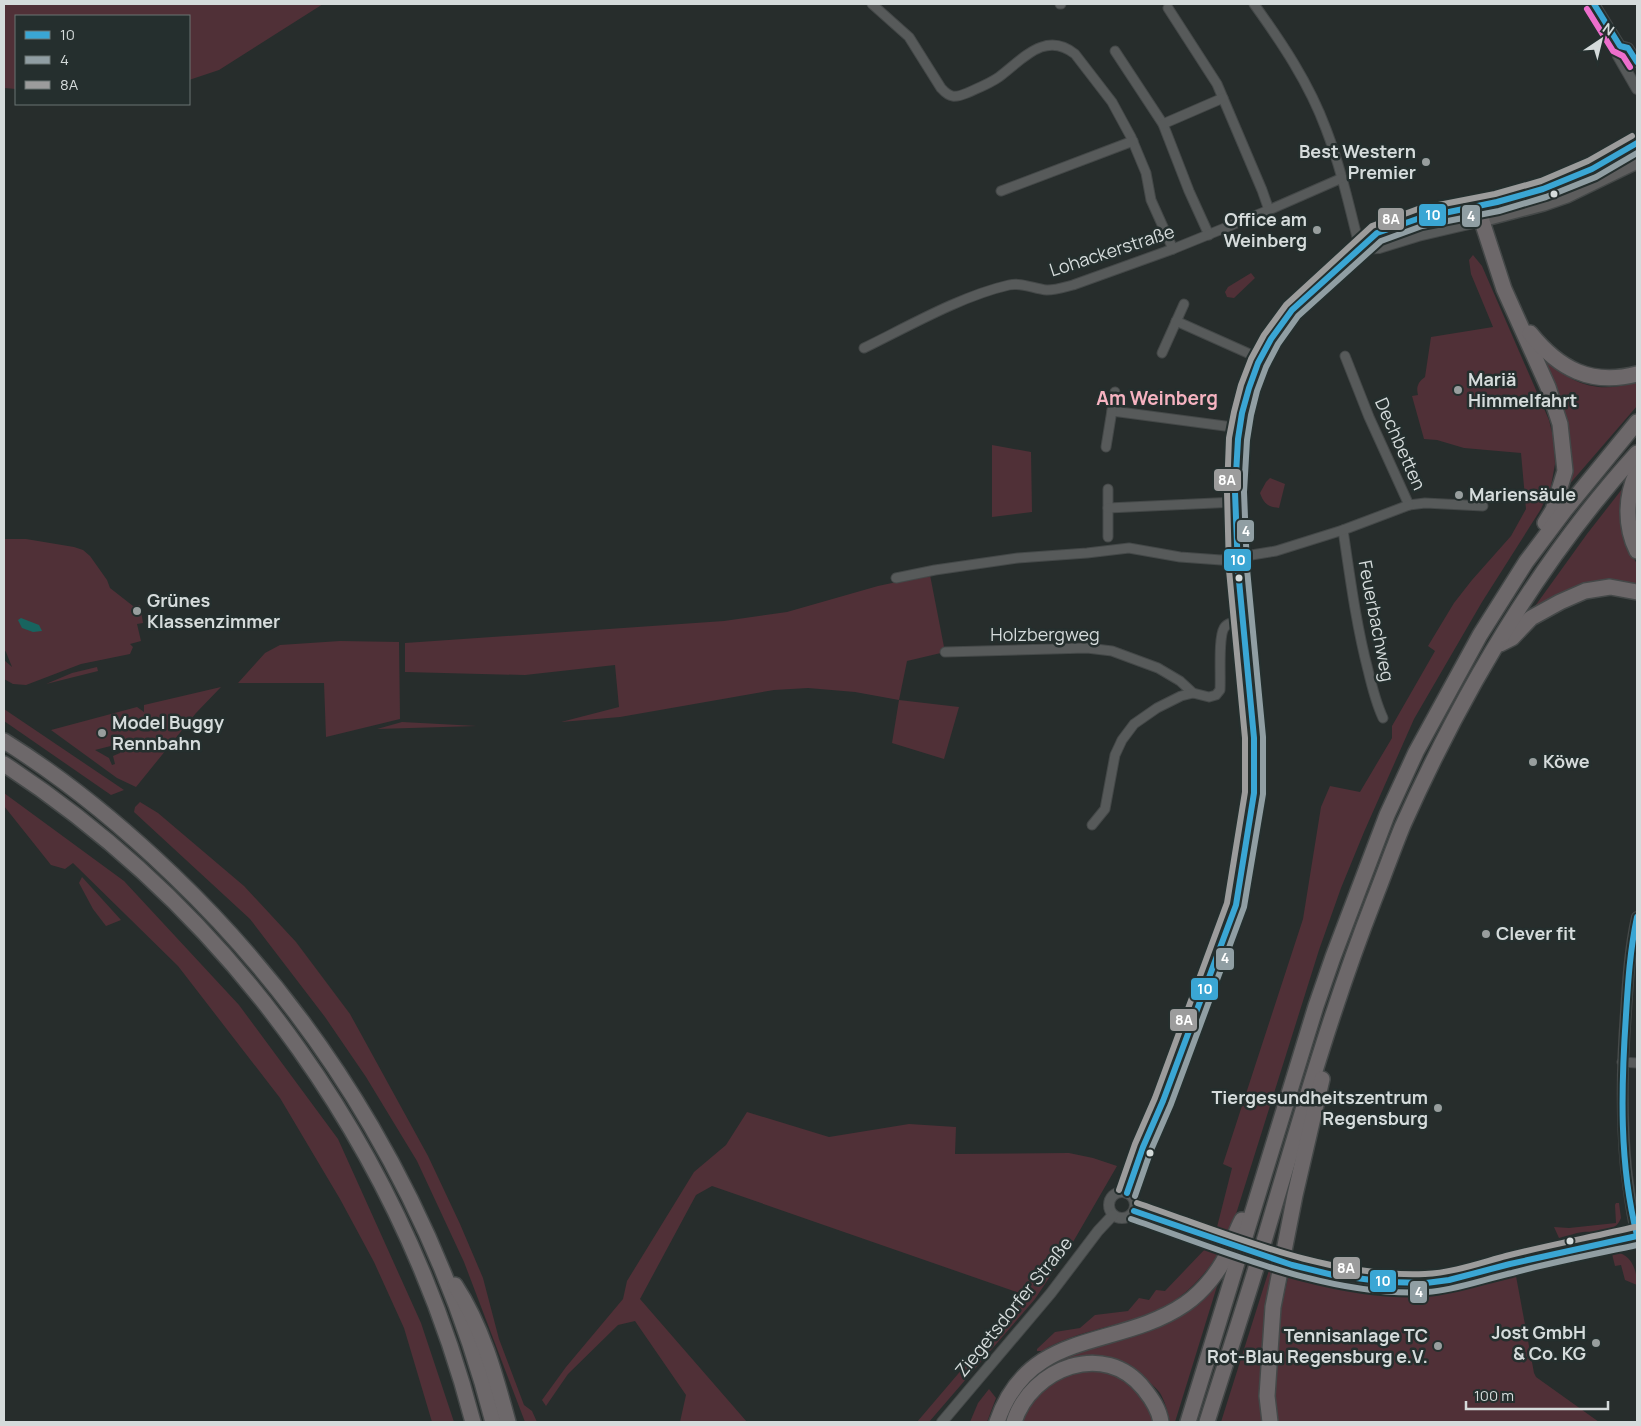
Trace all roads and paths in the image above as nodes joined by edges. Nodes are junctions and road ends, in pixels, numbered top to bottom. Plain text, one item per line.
1 (872, 4) edge
2 (1254, 4) edge
3 (1594, 4) edge
4 (1168, 8) dead end
5 (1620, 46) junction
6 (1115, 51) dead end
7 (1637, 62) edge
8 (1637, 89) edge
9 (1223, 98) junction
10 (1163, 124) junction
11 (1133, 141) junction
12 (1637, 143) edge
13 (1637, 163) edge
14 (1342, 178) junction
15 (1001, 191) dead end
16 (1477, 206) junction
17 (1269, 210) junction
18 (1482, 222) junction
19 (1209, 235) junction
20 (1173, 249) junction
21 (1360, 249) junction
22 (1184, 304) dead end
23 (1519, 320) junction
24 (1176, 321) junction
25 (864, 348) dead end
26 (1162, 353) dead end
27 (1345, 356) dead end
28 (1261, 359) junction
29 (1637, 374) edge
30 (1115, 392) dead end
31 (1112, 411) junction
32 (1637, 422) edge
33 (1240, 428) junction
34 (1106, 447) dead end
35 (1637, 453) edge
36 (1637, 472) edge
37 (1108, 489) dead end
38 (1236, 502) junction
39 (1409, 505) junction
40 (1483, 506) dead end
41 (1108, 508) junction
42 (1343, 530) junction
43 (1108, 537) dead end
44 (1637, 552) edge
45 (1238, 557) junction
46 (1526, 562) junction
47 (896, 578) dead end
48 (1637, 592) edge
49 (1242, 621) junction
50 (1496, 646) junction
51 (945, 652) dead end
52 (1193, 693) junction
53 (1383, 718) dead end
54 (4, 736) edge
55 (4, 741) edge
56 (25, 754) junction
57 (4, 764) edge
58 (1092, 825) dead end
59 (1637, 917) edge
60 (1334, 1009) junction
61 (1622, 1062) junction
62 (1637, 1063) edge
63 (1127, 1193) junction
64 (1255, 1200) junction
65 (1134, 1211) junction
66 (1113, 1215) junction
67 (1637, 1235) edge
68 (1224, 1242) tunnel mouth
69 (440, 1263) junction
70 (1292, 1265) tunnel mouth
71 (501, 1398) junction
72 (473, 1422) edge
73 (493, 1422) edge
74 (508, 1422) edge
75 (512, 1422) edge
76 (942, 1422) edge
77 (998, 1422) edge
78 (1014, 1422) edge
79 (1162, 1422) edge
80 (1188, 1422) edge
81 (1207, 1422) edge
82 (1270, 1422) edge

1 - 11 street
2 - 14 street
3 - 5 street
4 - 9 street
5 - 7 street
5 - 8 street
6 - 10 street
9 - 10 street
9 - 17 street
10 - 19 street
11 - 15 street
11 - 20 street
12 - 16 main road
13 - 18 main road
14 - 17 street, Lohackerstraße
14 - 21 street
16 - 18 highway
16 - 21 street
17 - 19 street, Lohackerstraße
18 - 21 street
18 - 23 highway
19 - 20 street, Lohackerstraße
20 - 25 street, Lohackerstraße
21 - 28 street
22 - 24 street
23 - 29 highway
23 - 46 highway
24 - 26 street
24 - 28 street
27 - 39 street, Dechbetten
28 - 33 street
30 - 31 street
31 - 33 street
31 - 34 street
32 - 46 highway
33 - 38 street
35 - 50 highway
36 - 44 highway
37 - 41 street
38 - 41 street
38 - 45 street
39 - 40 street, Dechbetten
39 - 42 street
41 - 43 street
42 - 45 street
42 - 53 street, Feuerbachweg
45 - 47 street
45 - 49 street
46 - 64 highway
48 - 50 highway
49 - 52 street
49 - 63 street
50 - 60 highway
51 - 52 street, Holzbergweg
52 - 58 street
54 - 56 highway
55 - 56 highway
56 - 69 highway
57 - 72 highway
59 - 61 street
60 - 81 highway
60 - 82 highway
61 - 62 street
61 - 67 street
63 - 65 street
63 - 66 street
64 - 77 highway
64 - 80 highway
65 - 66 street
65 - 68 street
66 - 76 street, Ziegetsdorfer Straße
67 - 70 street
69 - 71 highway
69 - 73 highway
71 - 74 highway
71 - 75 highway
78 - 79 highway

